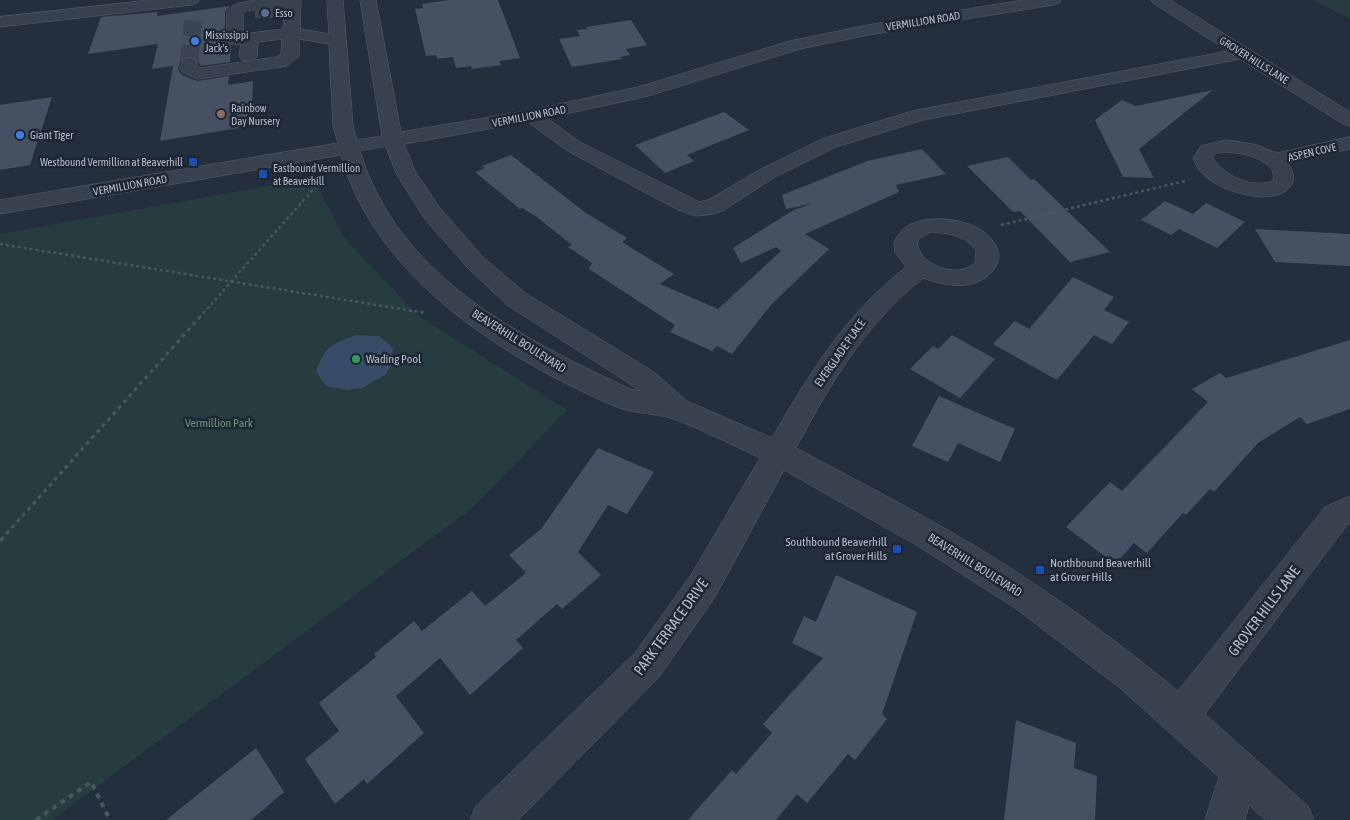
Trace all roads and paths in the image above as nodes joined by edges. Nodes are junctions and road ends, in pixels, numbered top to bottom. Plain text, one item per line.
1 (292, 0) edge
2 (335, 0) edge
3 (368, 0) edge
4 (1053, 0) edge
5 (1159, 0) edge
6 (157, 2) edge
7 (194, 5) edge
8 (264, 8) edge
9 (0, 22) edge
10 (290, 33) junction
11 (257, 37) junction
12 (337, 40) junction
13 (1243, 53) junction
14 (248, 56) dead end
15 (190, 63) dead end
16 (532, 116) junction
17 (1350, 120) edge
18 (393, 140) junction
19 (1350, 143) edge
20 (348, 148) junction
21 (1274, 160) junction
22 (1213, 174) junction
23 (319, 183) dead end
24 (0, 208) edge
25 (969, 233) junction
26 (0, 244) edge
27 (920, 268) junction
28 (231, 282) junction
29 (426, 313) dead end
30 (677, 408) junction
31 (779, 453) junction
32 (1350, 509) edge
33 (0, 541) edge
34 (1181, 717) junction
35 (1240, 772) junction
36 (36, 820) edge
37 (110, 820) edge
38 (490, 820) edge
39 (1225, 820) edge
40 (1294, 820) edge

1 - 8 street
1 - 10 street
2 - 12 street, BEAVERHILL BOULEVARD
3 - 18 street, BEAVERHILL BOULEVARD
4 - 16 street, VERMILLION ROAD
5 - 13 street, GROVER HILLS LANE
6 - 7 street
6 - 9 street
8 - 11 street
8 - 11 street
10 - 11 street
10 - 12 street
10 - 15 street
11 - 14 street
12 - 20 street, BEAVERHILL BOULEVARD
13 - 16 street
13 - 17 street, GROVER HILLS LANE
16 - 18 street, VERMILLION ROAD
18 - 20 street, VERMILLION ROAD
18 - 30 street, BEAVERHILL BOULEVARD
19 - 21 street, ASPEN COVE
20 - 24 street, VERMILLION ROAD
20 - 30 street, BEAVERHILL BOULEVARD
21 - 22 street, ASPEN COVE
21 - 22 street, ASPEN COVE
22 - 25 path
23 - 28 path
25 - 27 street
25 - 27 street
26 - 28 path
27 - 31 street, EVERGLADE PLACE
28 - 29 path
28 - 33 path
30 - 31 street, BEAVERHILL BOULEVARD
31 - 34 street, BEAVERHILL BOULEVARD
31 - 38 street, PARK TERRACE DRIVE
32 - 34 street, GROVER HILLS LANE
34 - 35 street, BEAVERHILL BOULEVARD
35 - 39 street
35 - 40 street, BEAVERHILL BOULEVARD
36 - 37 path

